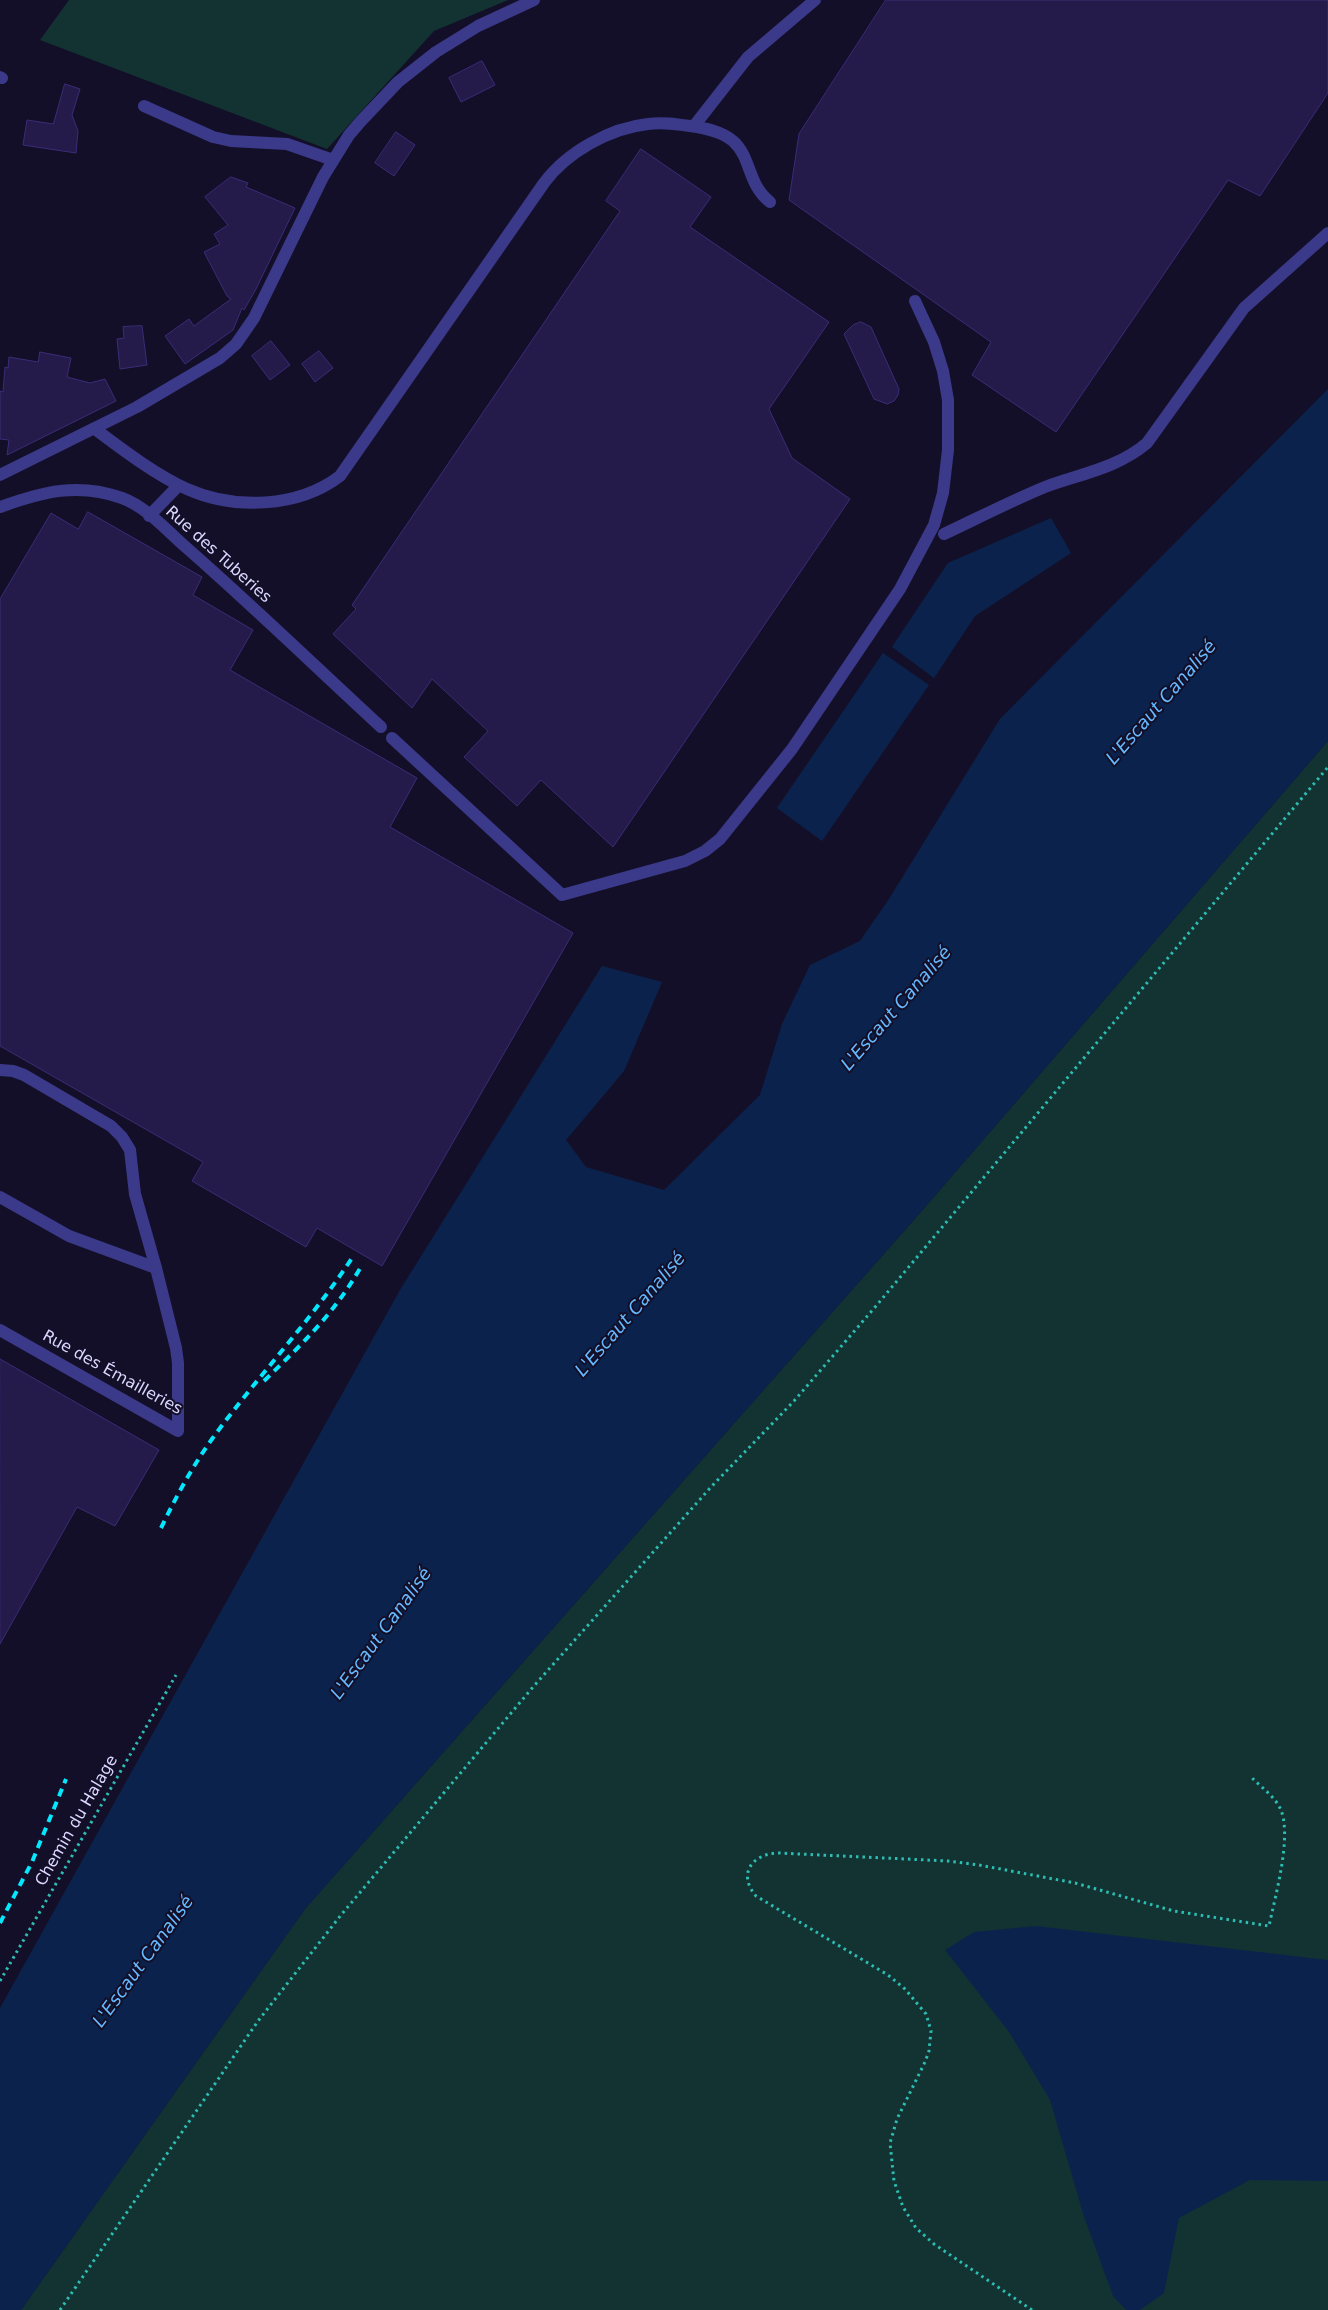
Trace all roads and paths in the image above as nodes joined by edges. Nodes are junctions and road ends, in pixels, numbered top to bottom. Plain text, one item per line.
1 (534, 0) edge
2 (815, 0) edge
3 (144, 106) dead end
4 (694, 126) junction
5 (333, 160) junction
6 (770, 202) dead end
7 (1328, 233) edge
8 (915, 301) dead end
9 (95, 428) junction
10 (0, 475) edge
11 (179, 485) junction
12 (0, 507) edge
13 (149, 516) junction
14 (944, 534) dead end
15 (381, 727) dead end
16 (392, 738) dead end
17 (1328, 767) edge
18 (0, 1070) edge
19 (0, 1198) edge
20 (156, 1268) junction
21 (0, 1330) edge
22 (176, 1675) dead end
23 (1252, 1777) dead end
24 (0, 1981) edge
25 (60, 2310) edge
26 (1032, 2310) edge

1 - 5 street
2 - 4 street
3 - 5 street
4 - 6 street
4 - 11 street
5 - 9 street
7 - 14 street
8 - 16 street
9 - 10 street
9 - 11 street
11 - 13 street
12 - 13 street, Rue des Tuberies
13 - 15 street, Rue des Tuberies
17 - 25 path
18 - 20 street
19 - 20 street
20 - 21 street, Rue des Émailleries
22 - 24 path, Chemin du Halage
23 - 26 path

